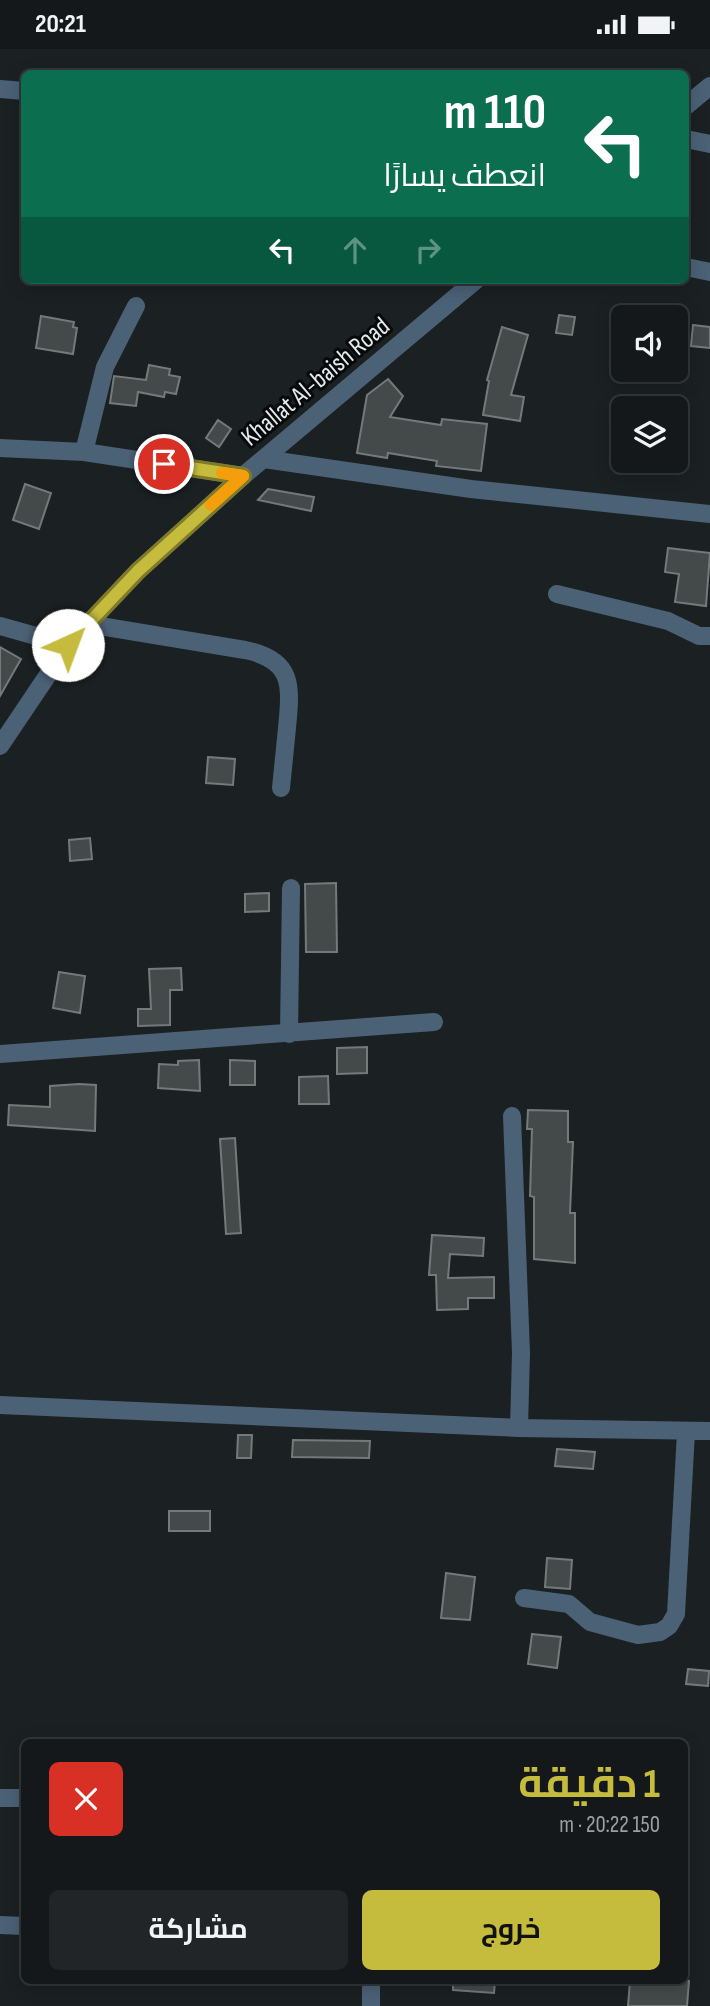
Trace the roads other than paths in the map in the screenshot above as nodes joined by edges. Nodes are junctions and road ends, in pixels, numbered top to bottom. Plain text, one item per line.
1 (710, 86) edge
2 (0, 89) edge
3 (21, 91) edge
4 (689, 104) edge
5 (689, 140) edge
6 (710, 144) edge
7 (689, 268) edge
8 (710, 272) edge
9 (471, 284) edge
10 (136, 306) dead end
11 (0, 448) edge
12 (85, 451) junction
13 (264, 459) junction
14 (243, 476) junction
15 (710, 514) edge
16 (557, 594) dead end
17 (88, 624) junction
18 (0, 626) edge
19 (710, 636) edge
20 (68, 645) junction
21 (0, 746) edge
22 (281, 788) dead end
23 (291, 888) dead end
24 (434, 1022) dead end
25 (289, 1034) junction
26 (0, 1054) edge
27 (512, 1116) dead end
28 (0, 1405) edge
29 (519, 1428) junction
30 (710, 1431) edge
31 (686, 1432) junction
32 (524, 1598) dead end
33 (0, 1798) edge
34 (21, 1798) edge
35 (0, 1925) edge
36 (21, 1926) edge
37 (371, 1984) edge
38 (371, 2006) edge

1 - 4 street
2 - 3 street
5 - 6 street
7 - 8 street
9 - 13 street, Khallat Al-baish Road
10 - 12 street
11 - 12 street
12 - 14 street
13 - 14 street, Khallat Al-baish Road
13 - 15 street
14 - 17 street, Khallat Al-baish Road
16 - 19 street
17 - 20 street, Khallat Al-baish Road
17 - 22 street
18 - 20 street
20 - 21 street, Khallat Al-baish Road
23 - 25 street
24 - 25 street
25 - 26 street
27 - 29 street
28 - 29 street
29 - 31 street
30 - 31 street
31 - 32 street
33 - 34 street
35 - 36 street
37 - 38 street

